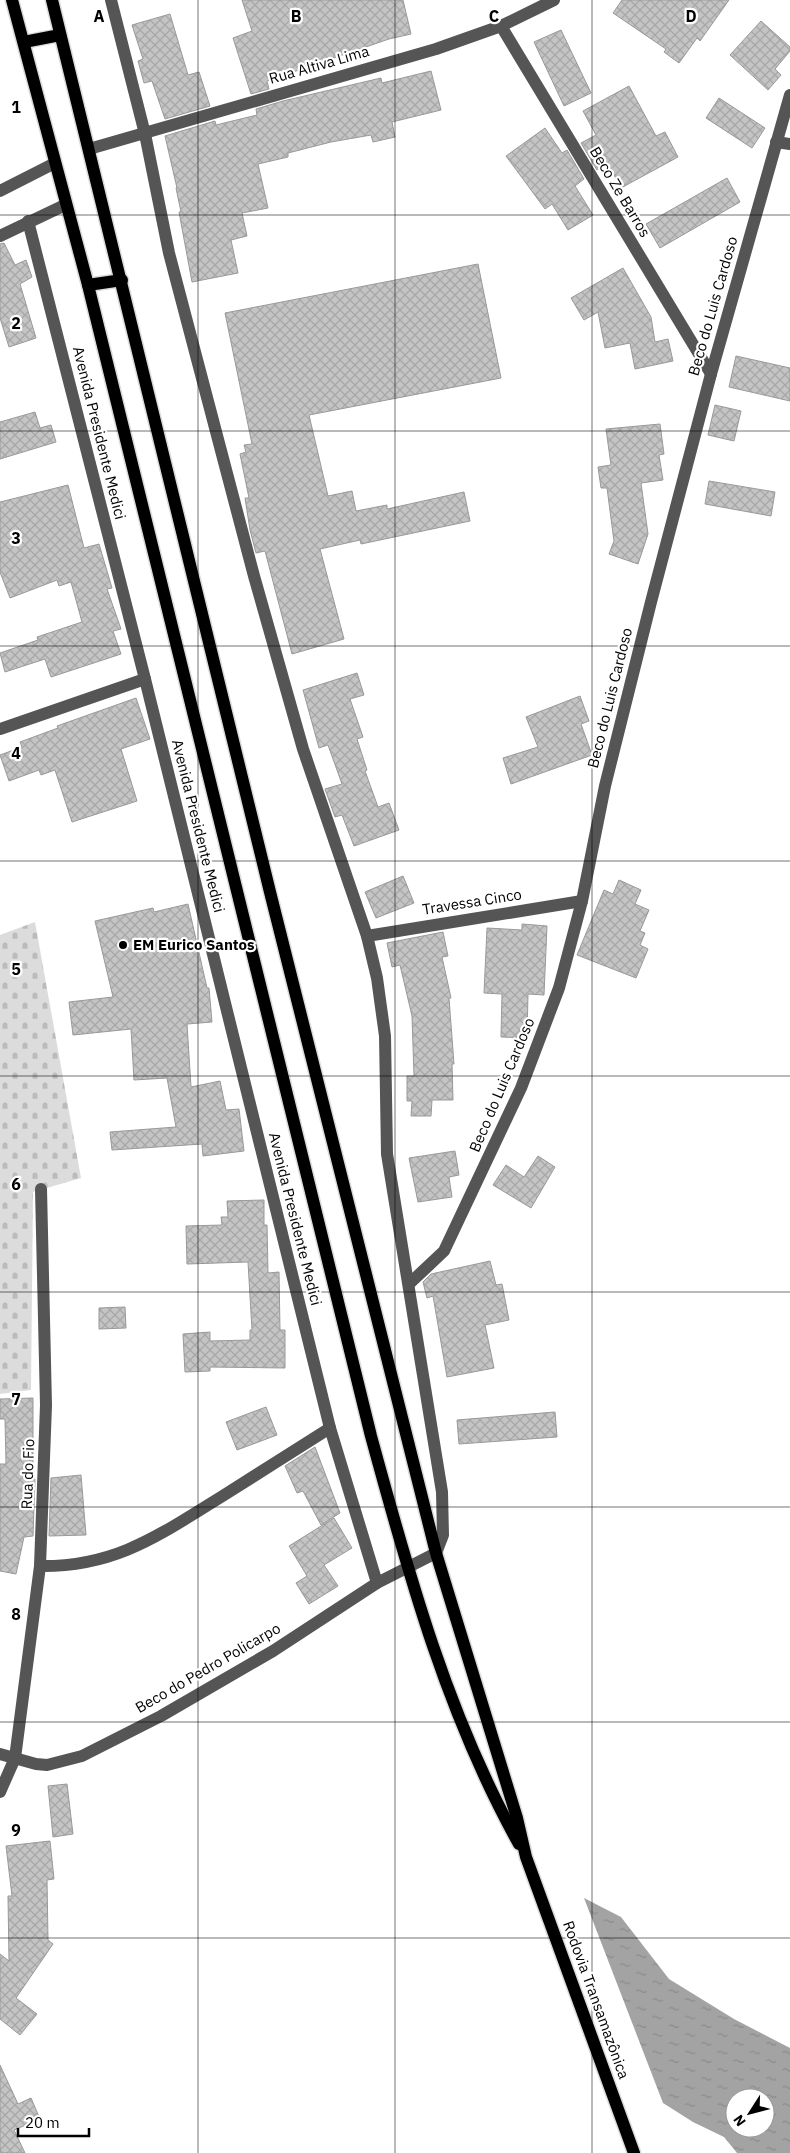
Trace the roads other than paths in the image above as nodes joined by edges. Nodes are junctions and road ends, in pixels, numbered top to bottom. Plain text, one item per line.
1 (12, 0) edge
2 (52, 0) edge
3 (111, 0) edge
4 (554, 0) edge
5 (501, 26) junction
6 (60, 35) junction
7 (24, 42) junction
8 (790, 95) edge
9 (145, 134) junction
10 (776, 142) junction
11 (790, 144) edge
12 (89, 149) junction
13 (55, 163) junction
14 (0, 192) edge
15 (65, 205) junction
16 (28, 221) junction
17 (0, 236) edge
18 (122, 280) junction
19 (88, 285) junction
20 (711, 374) junction
21 (145, 679) junction
22 (0, 729) edge
23 (582, 901) junction
24 (366, 936) junction
25 (41, 1189) dead end
26 (409, 1284) junction
27 (330, 1428) junction
28 (436, 1553) junction
29 (40, 1566) junction
30 (407, 1566) junction
31 (376, 1583) junction
32 (0, 1754) edge
33 (15, 1758) junction
34 (0, 1792) edge
35 (526, 1857) junction
36 (634, 2153) edge

1 - 7 main road
2 - 6 main road
3 - 9 street
4 - 5 street, Rua Altiva Lima
5 - 9 street, Rua Altiva Lima
5 - 20 street, Beco Ze Barros
6 - 7 main road
6 - 12 main road
7 - 13 main road
8 - 10 street, Beco do Luis Cardoso
9 - 12 street, Rua Altiva Lima
9 - 24 street
10 - 11 street
10 - 20 street, Beco do Luis Cardoso
12 - 18 main road
13 - 14 street
13 - 15 main road
15 - 16 street
15 - 19 main road
16 - 17 street
16 - 21 street, Avenida Presidente Medici
18 - 19 main road
18 - 28 main road
19 - 30 main road
20 - 23 street, Beco do Luis Cardoso
21 - 22 street
21 - 27 street, Avenida Presidente Medici
23 - 24 street, Travessa Cinco
23 - 26 street, Beco do Luis Cardoso
24 - 26 street
25 - 29 street, Rua do Fio
26 - 28 street
27 - 29 street
27 - 31 street, Avenida Presidente Medici
28 - 30 street, Beco do Pedro Policarpo
28 - 35 main road
29 - 33 street, Rua do Fio
30 - 31 street, Beco do Pedro Policarpo
30 - 35 main road
31 - 33 street, Beco do Pedro Policarpo
32 - 33 street, Beco do Pedro Policarpo
33 - 34 street, Rua do Fio
35 - 36 main road, Rodovia Transamazônica

